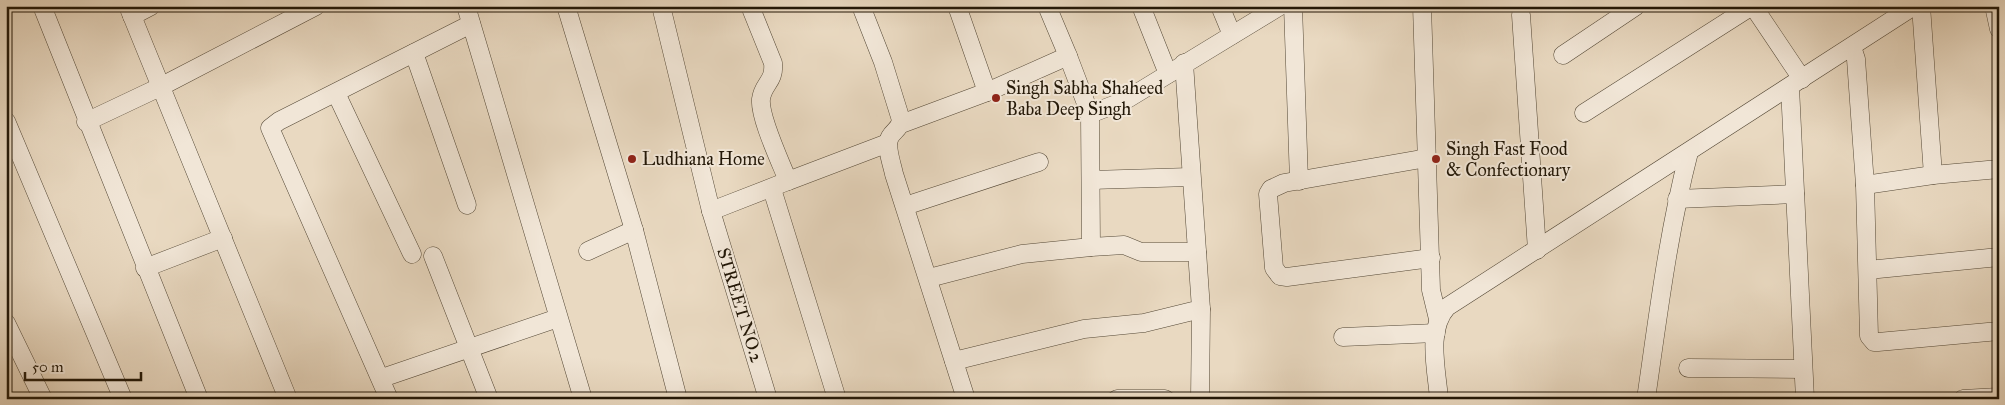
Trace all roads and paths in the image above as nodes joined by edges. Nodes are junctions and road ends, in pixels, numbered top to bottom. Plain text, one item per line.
1 (42, 6) edge
2 (151, 6) edge
3 (316, 6) edge
4 (466, 6) edge
5 (566, 6) edge
6 (661, 6) edge
7 (750, 6) edge
8 (861, 6) edge
9 (957, 6) edge
10 (1047, 6) edge
11 (1141, 6) edge
12 (1220, 6) edge
13 (1280, 6) edge
14 (1293, 6) edge
15 (1422, 6) edge
16 (1636, 6) edge
17 (1752, 6) edge
18 (1914, 6) edge
19 (1921, 6) edge
20 (1994, 6) edge
21 (130, 11) edge
22 (1521, 15) dead end
23 (471, 24) junction
24 (1999, 29) edge
25 (1232, 35) junction
26 (1852, 47) junction
27 (414, 53) junction
28 (1563, 55) dead end
29 (1068, 56) junction
30 (1184, 63) junction
31 (1168, 74) junction
32 (1796, 83) junction
33 (160, 87) junction
34 (987, 92) junction
35 (336, 93) junction
36 (1584, 113) dead end
37 (1090, 114) junction
38 (6, 122) edge
39 (86, 122) junction
40 (901, 124) junction
41 (888, 143) junction
42 (1689, 152) junction
43 (1427, 158) junction
44 (1039, 162) dead end
45 (1999, 169) edge
46 (1933, 175) junction
47 (1190, 177) junction
48 (1091, 180) junction
49 (1299, 180) junction
50 (788, 181) junction
51 (1865, 185) junction
52 (772, 189) junction
53 (1796, 194) junction
54 (1677, 199) junction
55 (467, 205) dead end
56 (905, 206) junction
57 (712, 211) junction
58 (634, 230) junction
59 (223, 238) junction
60 (1091, 247) junction
61 (1537, 250) junction
62 (588, 251) dead end
63 (1197, 252) junction
64 (412, 254) dead end
65 (433, 256) dead end
66 (1999, 257) edge
67 (1430, 258) junction
68 (145, 268) junction
69 (1868, 270) junction
70 (928, 278) junction
71 (1201, 309) junction
72 (558, 318) junction
73 (6, 323) edge
74 (1437, 326) junction
75 (1999, 331) edge
76 (1343, 337) dead end
77 (470, 348) junction
78 (954, 361) junction
79 (1688, 368) dead end
80 (1803, 369) junction
81 (382, 378) junction
82 (1999, 397) edge
83 (43, 399) edge
84 (123, 399) edge
85 (199, 399) edge
86 (288, 399) edge
87 (389, 399) edge
88 (488, 399) edge
89 (583, 399) edge
90 (678, 399) edge
91 (768, 399) edge
92 (837, 399) edge
93 (966, 399) edge
94 (1117, 399) edge
95 (1165, 399) edge
96 (1200, 399) edge
97 (1439, 399) edge
98 (1646, 399) edge
99 (1804, 399) edge
100 (1963, 399) edge

1 - 39 street
2 - 21 street
3 - 33 street
4 - 23 street
5 - 58 street
6 - 57 street, STREET NO.2
7 - 50 street
8 - 40 street
9 - 34 street
10 - 29 street
11 - 31 street
12 - 25 street
13 - 25 street
14 - 49 street
15 - 43 street
16 - 28 street
17 - 32 street
17 - 36 street
18 - 26 street
19 - 46 street
20 - 24 street
21 - 33 street
22 - 61 street
23 - 27 street
23 - 72 street
25 - 30 street
26 - 32 street
26 - 51 street
27 - 35 street
27 - 55 street
29 - 34 street
29 - 37 street
30 - 31 street
30 - 47 street
31 - 37 street
32 - 42 street
32 - 53 street
33 - 39 street
33 - 59 street
34 - 40 street
35 - 64 street
35 - 81 street
37 - 48 street
38 - 84 street
39 - 68 street
40 - 41 street
41 - 50 street
41 - 56 street
42 - 54 street
42 - 61 street
43 - 49 street
43 - 67 street
44 - 56 street
45 - 46 street
46 - 51 street
47 - 48 street
47 - 63 street
48 - 60 street
49 - 67 street
50 - 52 street
51 - 69 street
52 - 57 street
52 - 92 street
53 - 54 street
53 - 80 street
54 - 98 street
56 - 70 street
57 - 91 street, STREET NO.2
58 - 62 street
58 - 90 street
59 - 68 street
59 - 86 street
60 - 63 street
60 - 70 street
61 - 74 street
63 - 71 street
65 - 77 street
66 - 69 street
67 - 74 street
68 - 85 street
69 - 75 street
70 - 78 street
71 - 78 street
71 - 96 street
72 - 77 street
72 - 89 street
73 - 83 street
74 - 76 street
74 - 97 street
77 - 81 street
77 - 88 street
78 - 93 street
79 - 80 street
80 - 99 street
81 - 87 street
82 - 100 street
94 - 95 street

